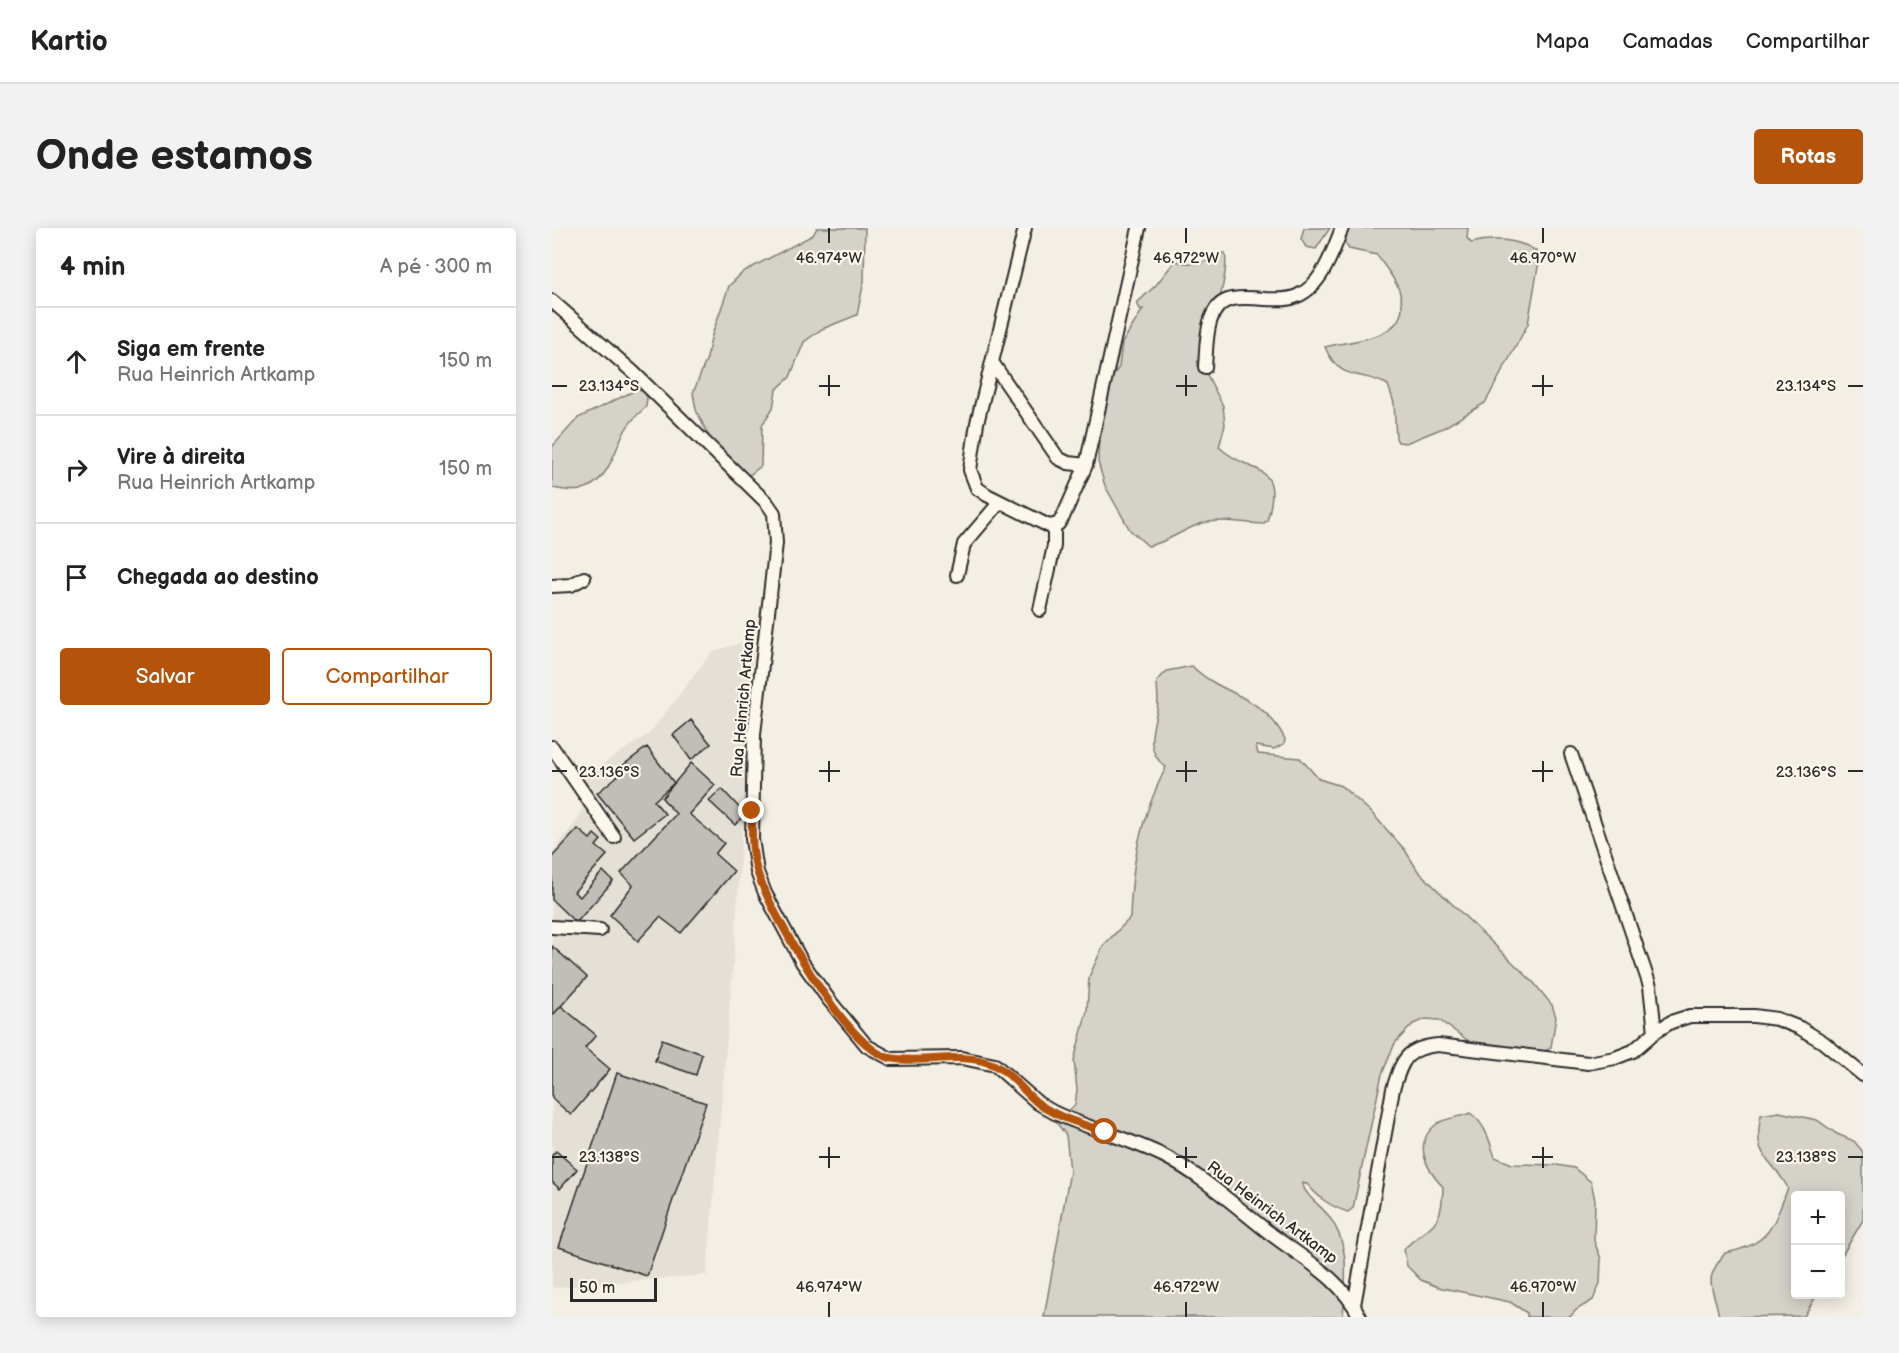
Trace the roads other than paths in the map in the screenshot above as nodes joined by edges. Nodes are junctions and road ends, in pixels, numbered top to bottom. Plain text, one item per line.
1 (1025, 228) edge
2 (1139, 228) edge
3 (1342, 228) edge
4 (552, 301) edge
5 (994, 365) junction
6 (1205, 367) dead end
7 (1086, 465) junction
8 (1000, 502) junction
9 (1054, 525) junction
10 (957, 575) dead end
11 (584, 578) dead end
12 (552, 586) edge
13 (1040, 610) dead end
14 (552, 747) edge
15 (1571, 754) dead end
16 (614, 837) dead end
17 (552, 927) edge
18 (600, 930) dead end
19 (1655, 1032) junction
20 (1863, 1075) edge
21 (1354, 1305) junction
22 (1360, 1317) edge

1 - 5 street
2 - 7 street
3 - 6 street
4 - 21 street, Rua Heinrich Artkamp
5 - 7 street
5 - 8 street
7 - 9 street
8 - 9 street
8 - 10 street
9 - 13 street
11 - 12 street
14 - 16 street
15 - 19 street
17 - 18 street
19 - 20 street
19 - 21 street
21 - 22 street, Rua Heinrich Artkamp

